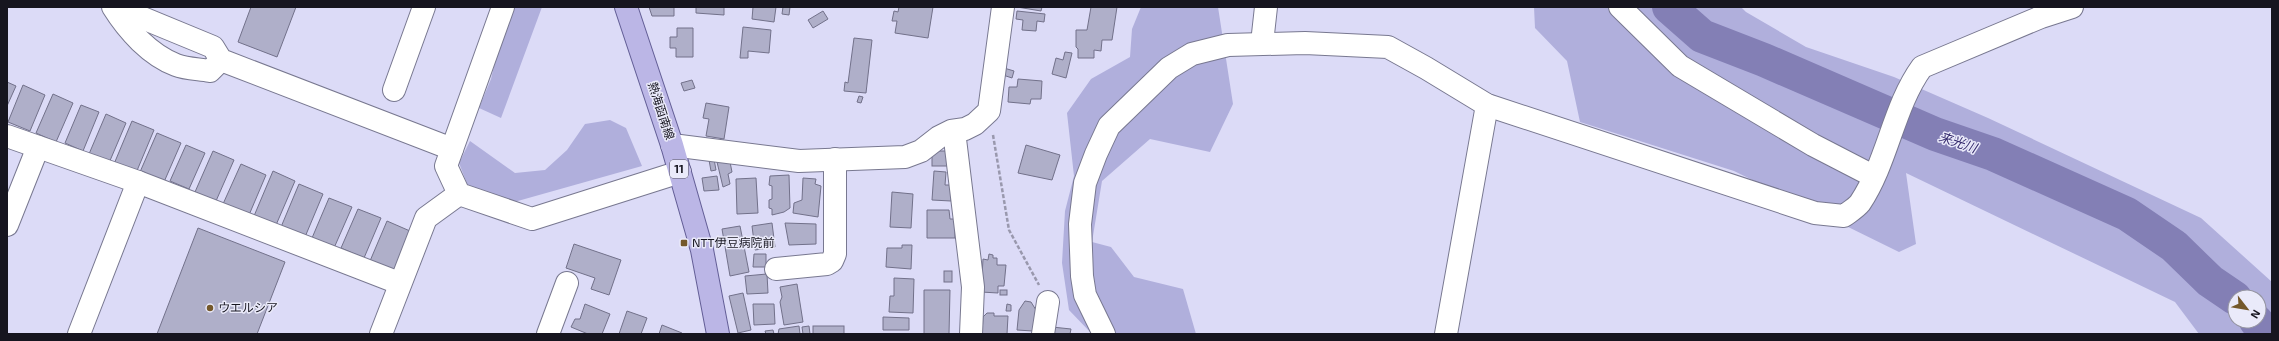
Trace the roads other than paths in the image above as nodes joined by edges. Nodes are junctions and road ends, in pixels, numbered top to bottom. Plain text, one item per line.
1 (114, 7) edge
2 (424, 7) edge
3 (503, 7) edge
4 (626, 7) edge
5 (1002, 7) edge
6 (1266, 7) edge
7 (1620, 7) edge
8 (2072, 7) edge
9 (2039, 12) edge
10 (1262, 43) junction
11 (221, 60) junction
12 (394, 90) dead end
13 (1487, 105) junction
14 (954, 131) junction
15 (7, 136) edge
16 (672, 145) junction
17 (38, 147) junction
18 (452, 149) junction
19 (835, 159) junction
20 (1876, 169) junction
21 (680, 172) junction
22 (138, 182) junction
23 (459, 194) junction
24 (7, 225) edge
25 (776, 269) dead end
26 (399, 283) junction
27 (567, 283) dead end
28 (1048, 302) road end
29 (79, 334) edge
30 (380, 334) edge
31 (548, 334) edge
32 (718, 334) edge
33 (971, 334) edge
34 (1042, 334) edge
35 (1104, 334) edge
36 (1446, 334) edge

1 - 11 street
1 - 11 street
2 - 12 street
3 - 18 street
4 - 16 main road, 熱海函南線 / 11
5 - 14 street
6 - 10 street
7 - 20 street
8 - 9 street
9 - 20 street
10 - 13 street
10 - 35 street
11 - 18 street
13 - 20 street
13 - 36 street
14 - 19 street
14 - 33 street
15 - 17 street
16 - 19 street
16 - 21 main road, 熱海函南線 / 11
17 - 22 street
17 - 24 street
18 - 23 street
19 - 25 street
21 - 23 street
21 - 32 main road, 熱海函南線 / 11
22 - 26 street
22 - 29 street
23 - 26 street
26 - 30 street
27 - 31 street
28 - 34 street

